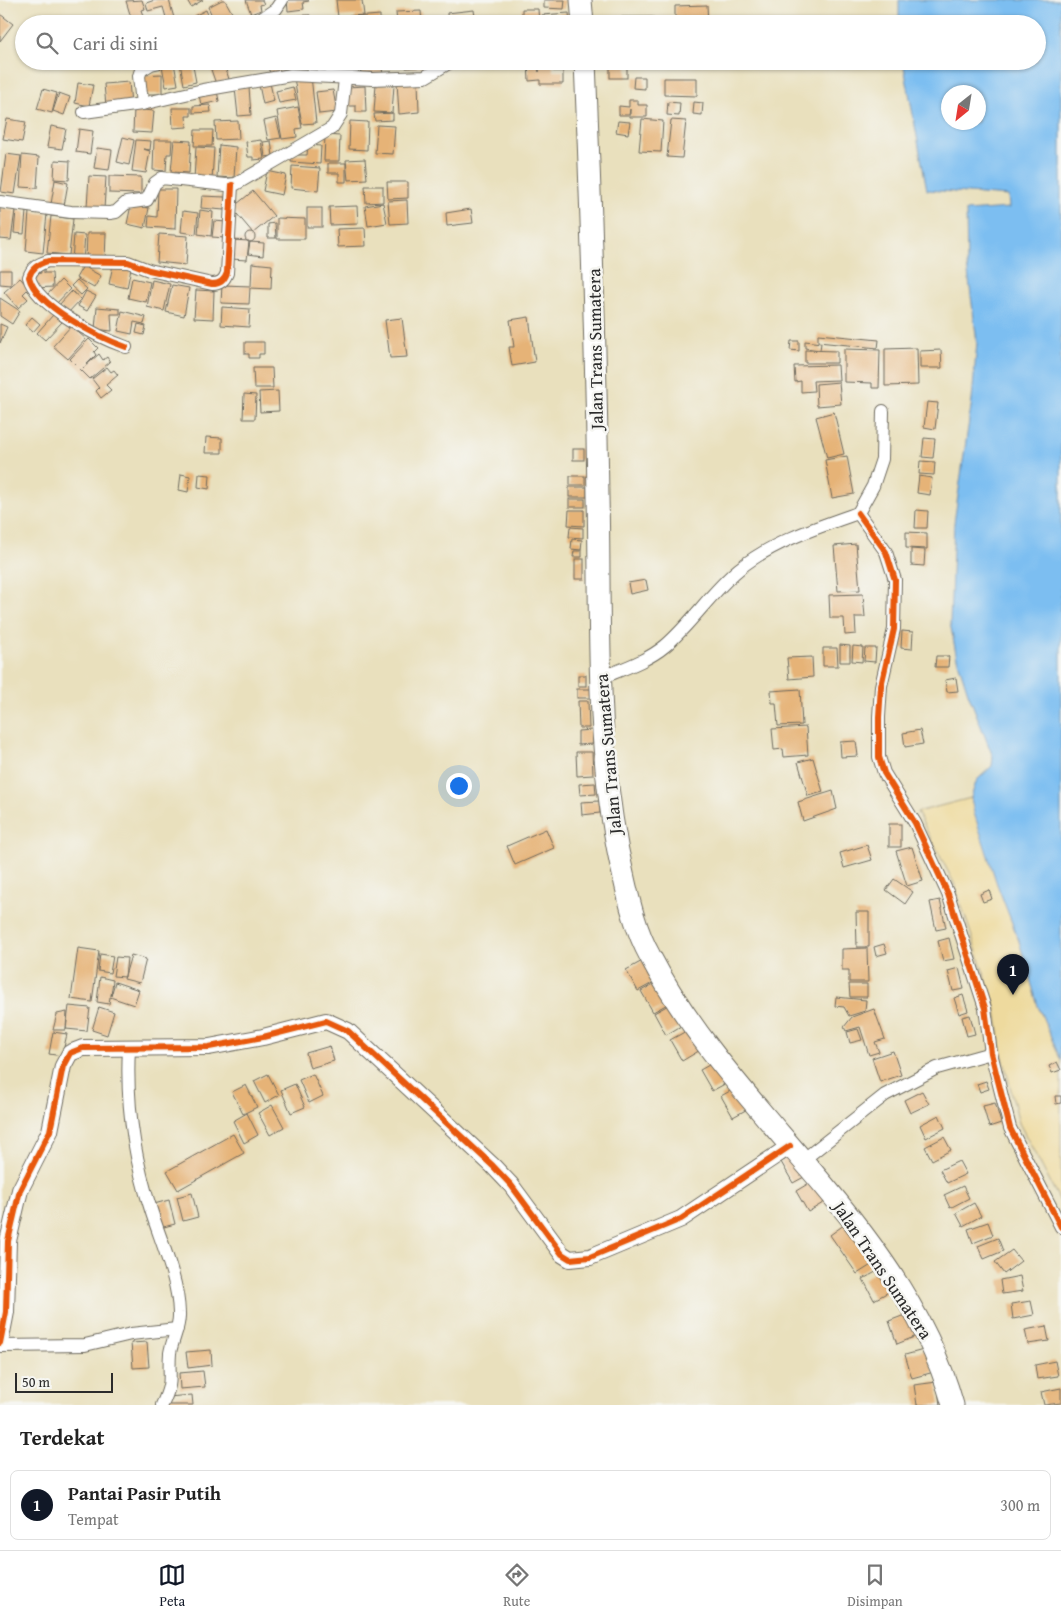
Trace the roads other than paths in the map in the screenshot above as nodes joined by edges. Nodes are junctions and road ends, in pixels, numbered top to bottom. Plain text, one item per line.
1 (282, 0) edge
2 (581, 0) edge
3 (267, 15) edge
4 (582, 15) edge
5 (141, 70) edge
6 (436, 70) edge
7 (586, 70) edge
8 (345, 79) junction
9 (142, 104) junction
10 (84, 112) dead end
11 (232, 185) junction
12 (0, 202) edge
13 (126, 347) dead end
14 (883, 411) dead end
15 (858, 513) junction
16 (601, 678) junction
17 (128, 1048) junction
18 (991, 1053) junction
19 (797, 1153) junction
20 (1061, 1227) edge
21 (177, 1330) junction
22 (0, 1344) edge
23 (162, 1405) edge
24 (953, 1405) edge

1 - 3 street
2 - 4 highway
5 - 9 street
6 - 8 street
7 - 16 highway, Jalan Trans Sumatera
8 - 9 street
8 - 11 street
9 - 10 street
11 - 12 street
11 - 13 street
14 - 15 street
15 - 16 street
15 - 18 street
16 - 19 highway, Jalan Trans Sumatera
17 - 19 street
17 - 21 street
17 - 22 street
18 - 19 street
18 - 20 street
19 - 24 highway, Jalan Trans Sumatera
21 - 22 street
21 - 23 street

